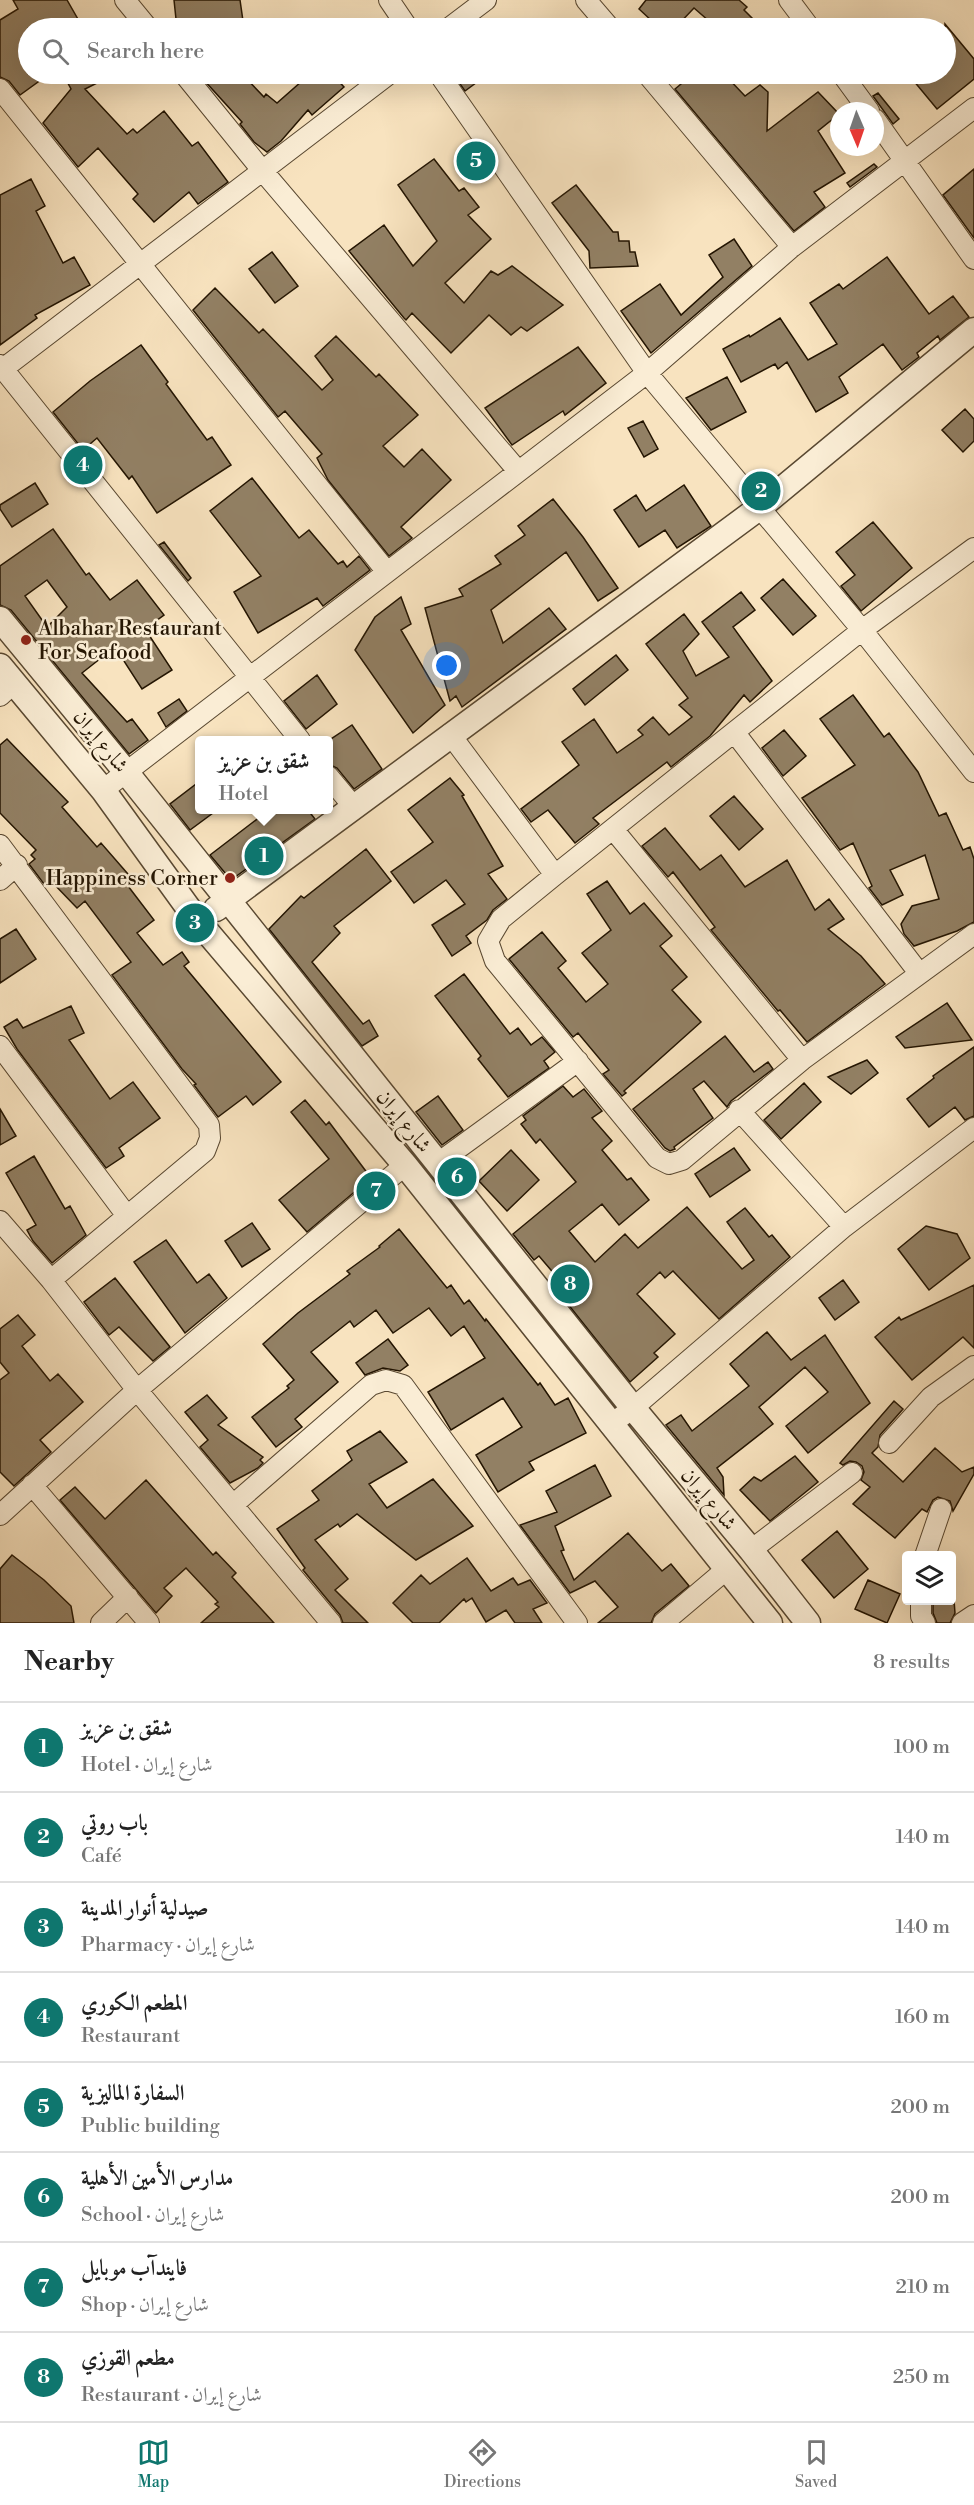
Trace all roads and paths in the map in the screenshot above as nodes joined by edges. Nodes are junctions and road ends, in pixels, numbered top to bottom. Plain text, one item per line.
1 (125, 0) edge
2 (389, 0) edge
3 (486, 0) edge
4 (586, 0) edge
5 (789, 0) edge
6 (140, 18) edge
7 (401, 18) edge
8 (462, 18) edge
9 (601, 18) edge
10 (802, 18) edge
11 (192, 84) edge
12 (376, 84) edge
13 (446, 84) edge
14 (655, 84) edge
15 (849, 84) edge
16 (0, 89) edge
17 (862, 102) edge
18 (974, 108) edge
19 (884, 131) edge
20 (906, 161) junction
21 (261, 169) junction
22 (792, 247) junction
23 (974, 258) edge
24 (139, 263) junction
25 (974, 330) edge
26 (1, 368) edge
27 (647, 373) junction
28 (518, 471) junction
29 (759, 508) junction
30 (974, 548) edge
31 (387, 572) junction
32 (0, 619) edge
33 (862, 630) junction
34 (249, 678) junction
35 (4, 682) edge
36 (735, 733) junction
37 (450, 734) junction
38 (296, 736) edge
39 (126, 772) junction
40 (974, 772) edge
41 (333, 782) edge
42 (103, 790) junction
43 (353, 806) junction
44 (613, 828) junction
45 (0, 845) edge
46 (17, 865) junction
47 (555, 875) junction
48 (0, 880) edge
49 (227, 902) junction
50 (197, 920) junction
51 (974, 934) edge
52 (919, 973) junction
53 (0, 1046) edge
54 (802, 1060) junction
55 (578, 1061) junction
56 (740, 1110) junction
57 (971, 1135) edge
58 (438, 1163) junction
59 (405, 1165) junction
60 (127, 1216) junction
61 (0, 1221) edge
62 (844, 1227) junction
63 (51, 1280) junction
64 (974, 1366) edge
65 (137, 1390) junction
66 (633, 1408) junction
67 (610, 1425) junction
68 (889, 1443) dead end
69 (852, 1473) dead end
70 (32, 1485) junction
71 (234, 1504) junction
72 (941, 1509) dead end
73 (0, 1515) edge
74 (751, 1550) junction
75 (927, 1551) edge
76 (728, 1568) junction
77 (128, 1597) junction
78 (921, 1605) edge
79 (974, 1615) edge
80 (101, 1623) edge
81 (149, 1623) edge
82 (331, 1623) edge
83 (577, 1623) edge
84 (663, 1623) edge
85 (770, 1623) edge
86 (808, 1623) edge
87 (925, 1623) edge
88 (962, 1623) edge

1 - 6 street
2 - 7 street
3 - 8 street
4 - 9 street
5 - 10 street
11 - 21 street
12 - 21 street
13 - 27 street
14 - 22 street
15 - 17 street
16 - 24 street
18 - 20 street
19 - 20 street
20 - 22 street
20 - 23 street
21 - 24 street
21 - 28 street
22 - 27 street
24 - 26 street
24 - 31 street
25 - 29 street
26 - 34 street
27 - 28 street
27 - 29 street
28 - 31 street
29 - 33 street
29 - 37 street
30 - 33 street
31 - 34 street
32 - 39 street, شارع إيران
33 - 36 street
33 - 40 street
34 - 38 street
34 - 39 street
35 - 42 street, شارع إيران
36 - 44 street
36 - 52 street
37 - 43 street
37 - 47 street
39 - 42 street
39 - 49 street, شارع إيران
41 - 43 street
42 - 50 street, شارع إيران
43 - 49 street
44 - 47 street
44 - 54 street
45 - 46 street
46 - 48 street
46 - 60 street
47 - 55 street
49 - 50 street
49 - 58 street, شارع إيران
50 - 59 street, شارع إيران
51 - 52 street
52 - 54 street
53 - 60 street
54 - 56 street
55 - 56 street
55 - 58 street
56 - 62 street
57 - 62 street
58 - 59 street
58 - 66 street, شارع إيران
59 - 65 street
59 - 67 street, شارع إيران
60 - 63 street
61 - 63 street
62 - 66 street
63 - 65 street
64 - 68 street
65 - 70 street
65 - 71 street
66 - 67 street
66 - 74 street, شارع إيران
67 - 76 street, شارع إيران
69 - 74 street
70 - 73 street
70 - 77 street
71 - 82 street
71 - 83 street
72 - 75 street
74 - 86 street, شارع إيران
76 - 84 street
76 - 85 street, شارع إيران
77 - 80 street
77 - 81 street
78 - 87 street
79 - 88 street

